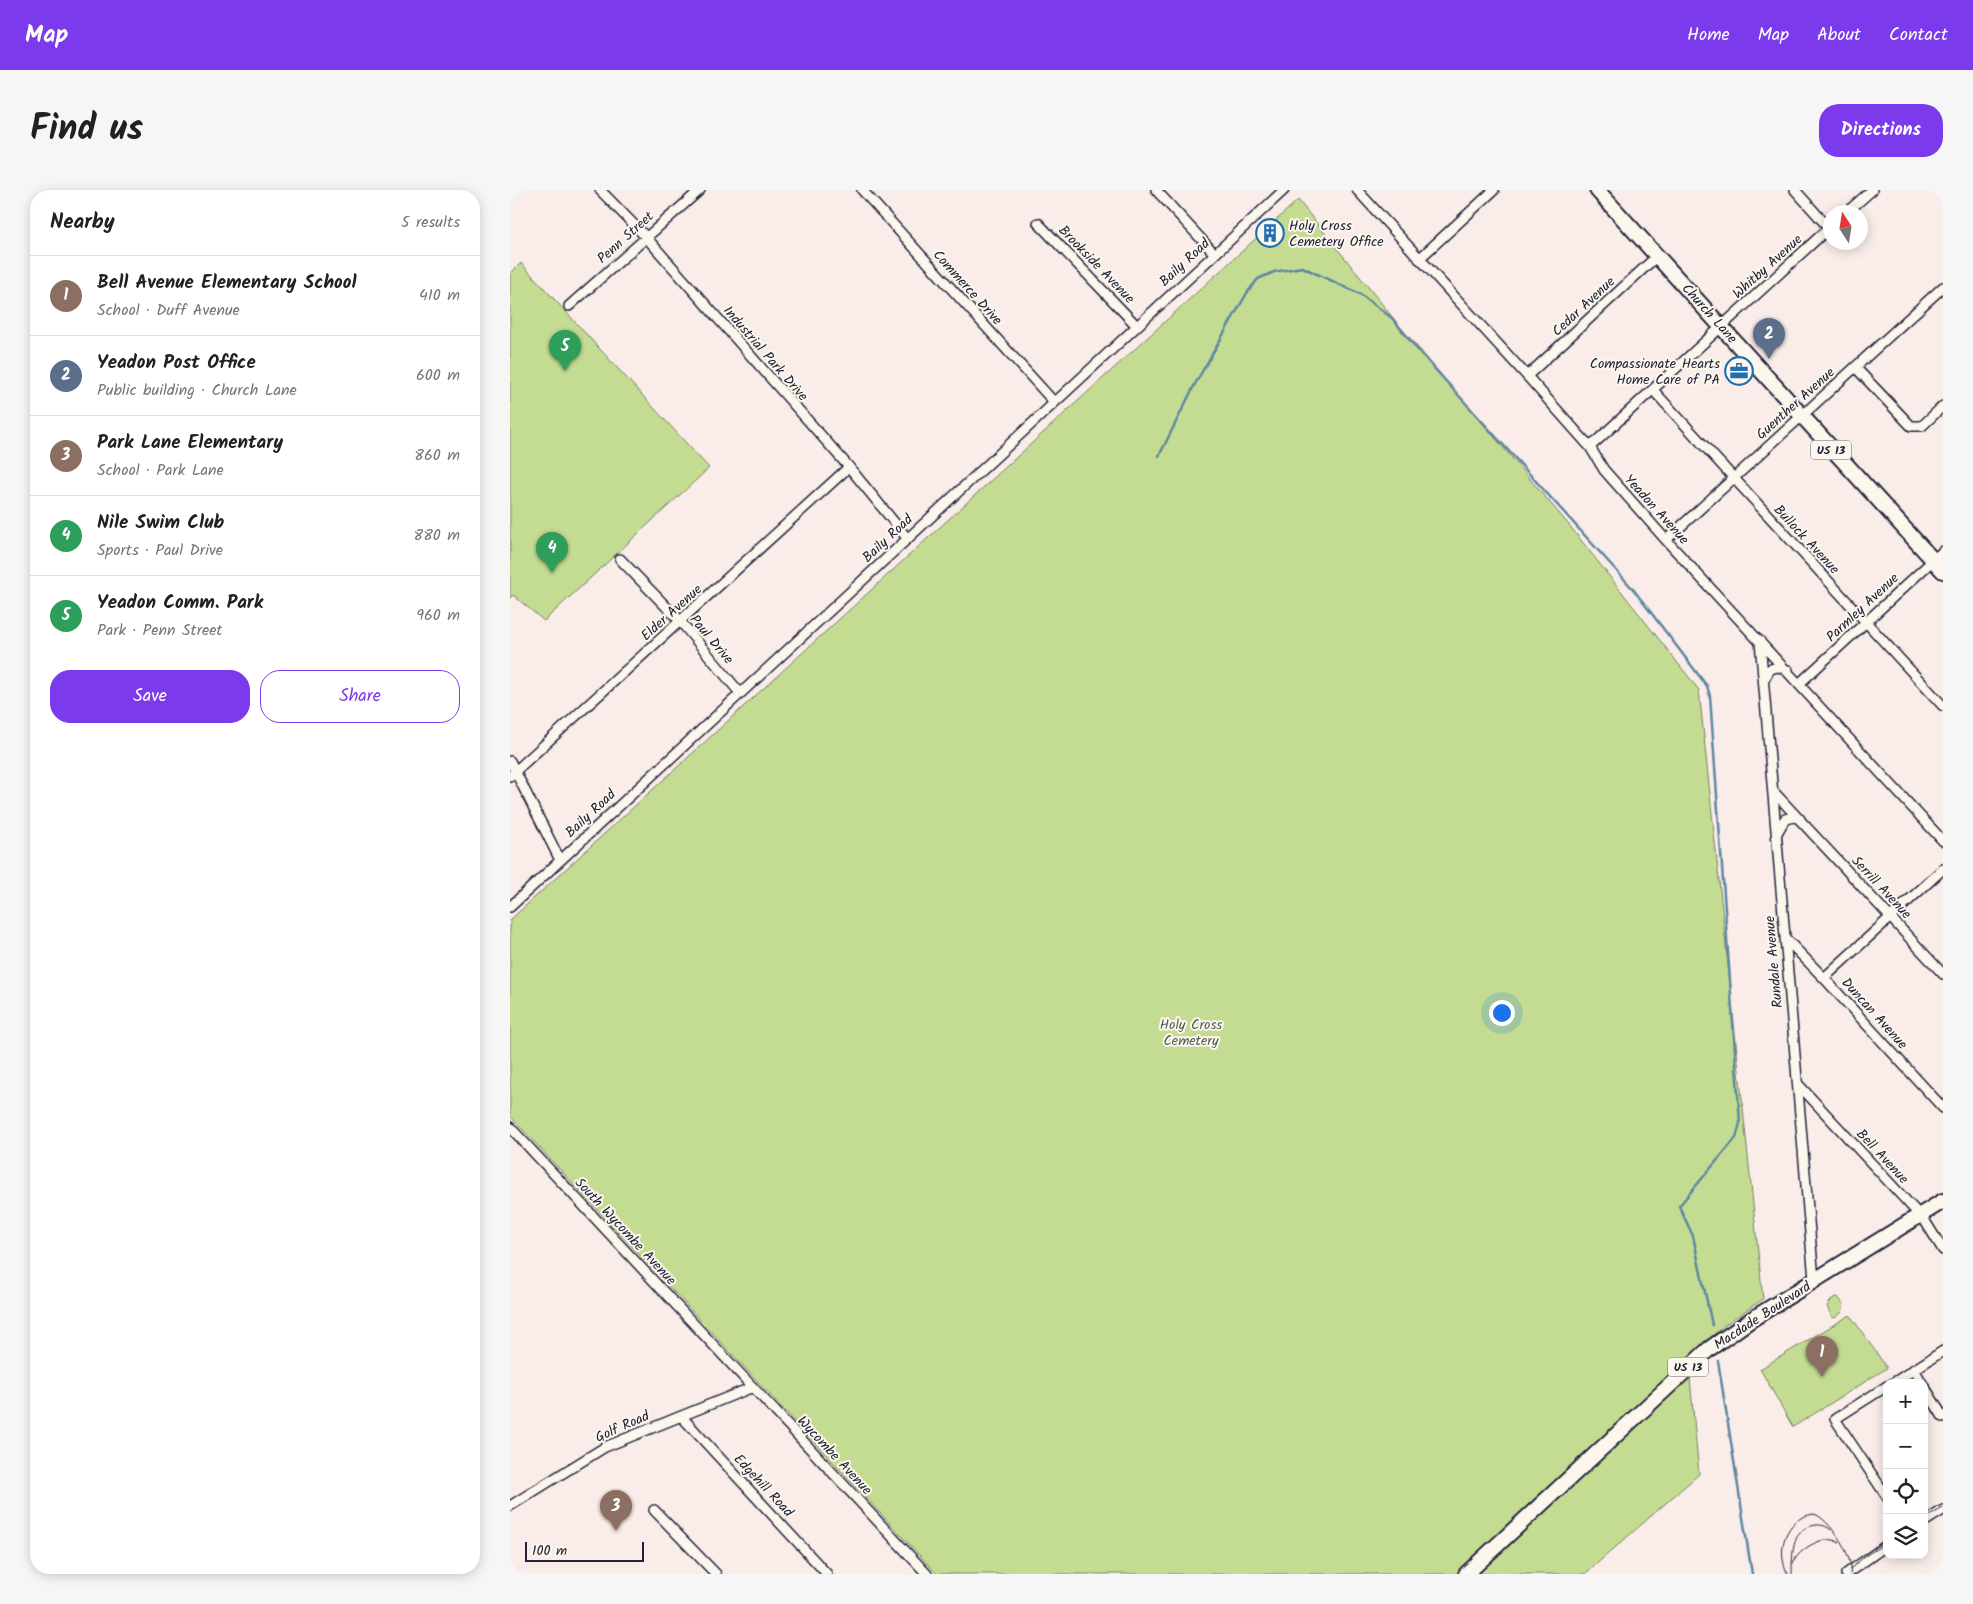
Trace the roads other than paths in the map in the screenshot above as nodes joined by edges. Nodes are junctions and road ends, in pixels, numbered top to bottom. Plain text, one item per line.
1 (600, 190) edge
2 (700, 190) edge
3 (862, 190) edge
4 (1156, 190) edge
5 (1284, 190) edge
6 (1357, 190) edge
7 (1494, 190) edge
8 (1597, 190) edge
9 (1795, 190) edge
10 (1872, 190) edge
11 (1855, 205) edge
12 (1823, 220) edge
13 (1038, 223) dead end
14 (1823, 234) edge
15 (645, 236) junction
16 (1214, 253) junction
17 (1657, 256) junction
18 (1419, 259) junction
19 (1943, 287) edge
20 (569, 306) dead end
21 (1136, 325) junction
22 (1722, 326) junction
23 (1854, 368) junction
24 (1527, 376) junction
25 (1653, 390) junction
26 (1054, 402) junction
27 (1943, 406) edge
28 (1801, 416) junction
29 (1590, 447) junction
30 (849, 467) junction
31 (1732, 479) junction
32 (907, 538) junction
33 (1666, 540) junction
34 (1938, 556) edge
35 (620, 559) dead end
36 (1943, 571) edge
37 (681, 622) junction
38 (1867, 622) junction
39 (1760, 641) junction
40 (1789, 671) junction
41 (1764, 680) junction
42 (1800, 684) junction
43 (740, 694) junction
44 (1943, 706) edge
45 (510, 761) edge
46 (512, 773) edge
47 (1773, 791) junction
48 (1800, 818) junction
49 (1776, 833) junction
50 (1943, 841) edge
51 (560, 860) junction
52 (1943, 868) edge
53 (510, 907) edge
54 (1891, 916) junction
55 (1785, 938) junction
56 (1943, 974) edge
57 (1824, 978) junction
58 (1798, 1084) junction
59 (1943, 1108) edge
60 (510, 1127) edge
61 (1943, 1201) edge
62 (1920, 1216) junction
63 (1943, 1250) edge
64 (1814, 1280) junction
65 (1943, 1351) edge
66 (722, 1354) joint
67 (1914, 1369) junction
68 (1898, 1379) edge
69 (1920, 1379) edge
70 (753, 1387) junction
71 (1883, 1389) edge
72 (1928, 1392) edge
73 (681, 1416) junction
74 (1943, 1417) edge
75 (1883, 1491) edge
76 (510, 1506) edge
77 (654, 1510) dead end
78 (1943, 1510) edge
79 (1928, 1519) edge
80 (1883, 1548) edge
81 (716, 1574) edge
82 (827, 1574) edge
83 (927, 1574) edge
84 (1466, 1574) edge
85 (1846, 1574) edge

1 - 15 street, Industrial Park Drive
2 - 15 street, Penn Street
3 - 26 street, Commerce Drive
4 - 16 street
5 - 16 street, Baily Road
6 - 18 street, Yeadon Avenue
7 - 18 street
8 - 17 main road, Church Lane / US 13
9 - 12 street
10 - 11 street
13 - 21 street, Brookside Avenue
14 - 22 street, Whitby Avenue
15 - 20 street, Penn Street
15 - 30 street, Industrial Park Drive
16 - 21 street, Baily Road
17 - 22 main road, Church Lane / US 13
17 - 24 street, Cedar Avenue
18 - 24 street, Yeadon Avenue
19 - 23 street, Guenther Avenue
21 - 26 street, Baily Road
22 - 25 street, Whitby Avenue
22 - 28 main road, Church Lane / US 13
23 - 27 street
23 - 28 street, Guenther Avenue
24 - 29 street, Yeadon Avenue
25 - 29 street, Whitby Avenue
25 - 31 street, Bullock Avenue
26 - 32 street, Baily Road
28 - 31 street, Guenther Avenue
28 - 34 main road, Church Lane / US 13
29 - 33 street, Yeadon Avenue
30 - 32 street, Industrial Park Drive
30 - 37 street, Elder Avenue
31 - 33 street, Guenther Avenue
31 - 38 street, Bullock Avenue
32 - 43 street, Baily Road
33 - 39 street, Yeadon Avenue
34 - 36 main road, Church Lane / US 13
34 - 38 street, Parmley Avenue
35 - 37 street, Paul Drive
37 - 43 street, Paul Drive
37 - 46 street, Elder Avenue
38 - 42 street, Parmley Avenue
38 - 44 street, Bullock Avenue
39 - 40 street, Yeadon Avenue
39 - 41 street, Rundale Avenue
40 - 41 street
40 - 42 street, Yeadon Avenue
41 - 47 street, Rundale Avenue
42 - 50 street, Yeadon Avenue
43 - 51 street, Baily Road
45 - 46 street
46 - 51 street
47 - 48 street, Serrill Avenue
47 - 49 street, Rundale Avenue
48 - 49 street
48 - 54 street, Serrill Avenue
49 - 55 street, Rundale Avenue
51 - 53 street, Baily Road
52 - 54 street
54 - 56 street, Serrill Avenue
54 - 57 street
55 - 57 street, Duncan Avenue
55 - 58 street, Rundale Avenue
57 - 59 street, Duncan Avenue
58 - 62 street, Bell Avenue
58 - 64 street, Rundale Avenue
60 - 66 street, South Wycombe Avenue
61 - 62 main road, Macdade Boulevard / US 13
62 - 63 street, Bell Avenue
62 - 64 main road, Macdade Boulevard / US 13
64 - 84 main road, Macdade Boulevard / US 13
65 - 67 street
66 - 70 street, Wycombe Avenue
67 - 68 street
67 - 69 street
70 - 73 street, Golf Road
70 - 83 street, Wycombe Avenue
71 - 75 street
72 - 74 street
73 - 76 street, Golf Road
73 - 82 street, Edgehill Road
77 - 81 street
78 - 79 street
80 - 85 street

